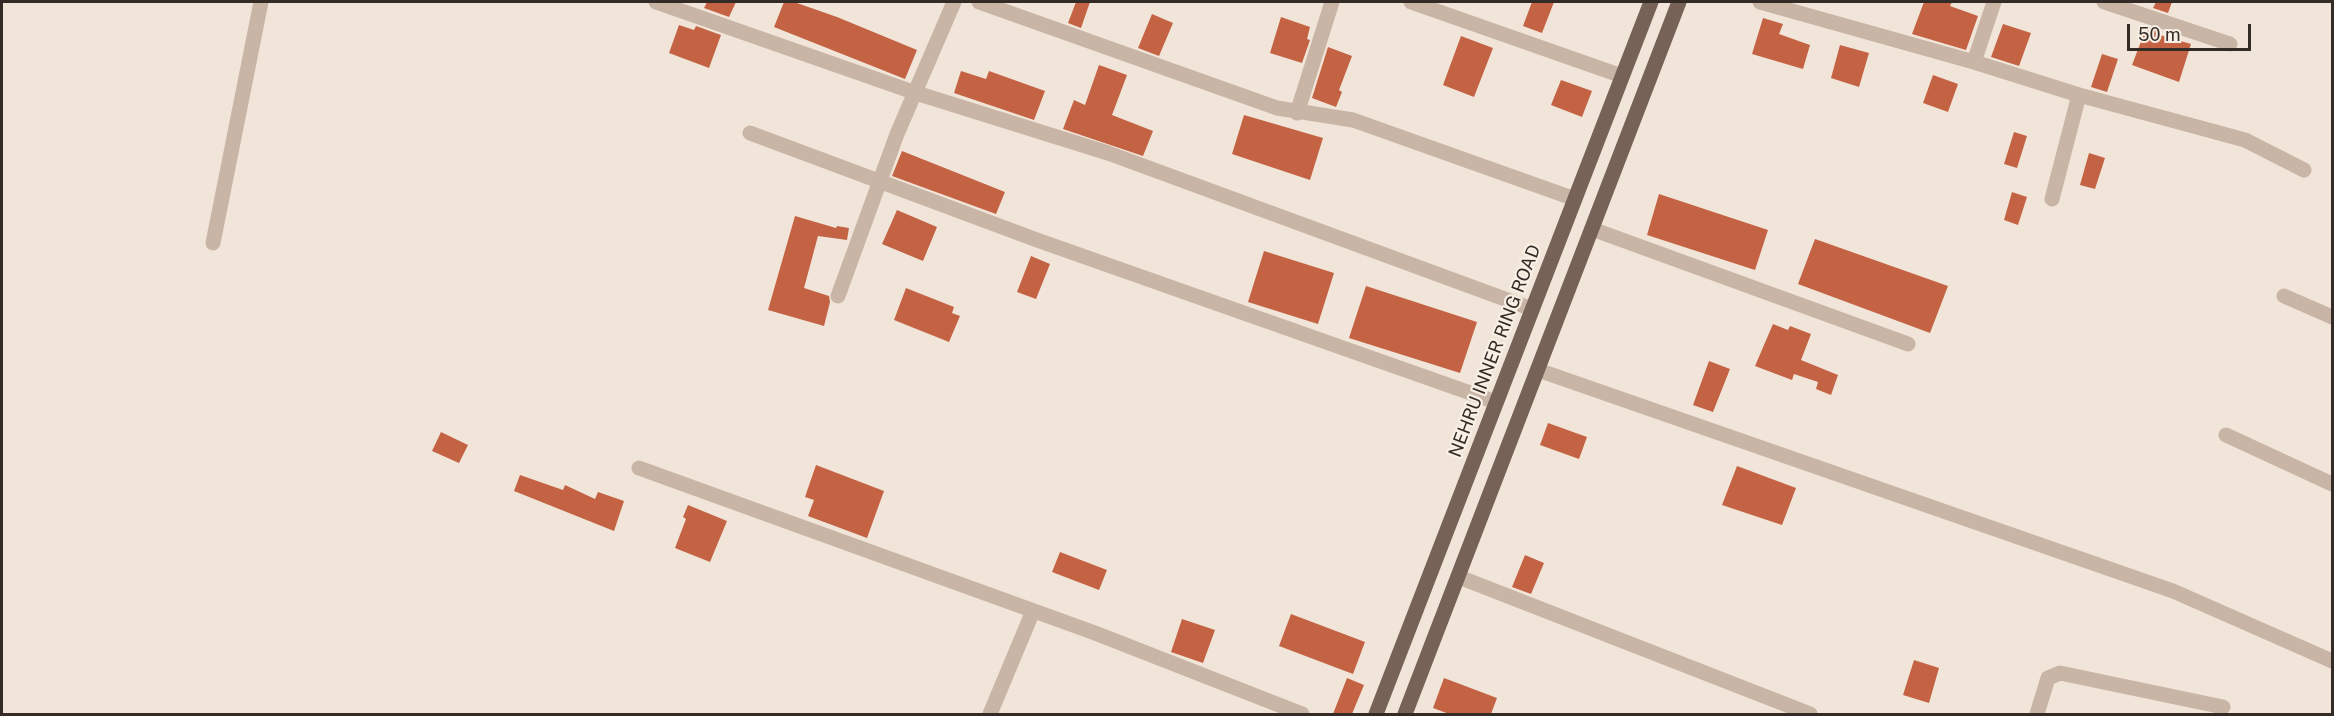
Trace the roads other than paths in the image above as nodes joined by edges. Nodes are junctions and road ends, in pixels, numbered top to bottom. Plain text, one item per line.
1 (261, 2) edge
2 (656, 2) edge
3 (954, 2) edge
4 (979, 2) edge
5 (1332, 2) edge
6 (1411, 2) edge
7 (1651, 2) edge
8 (1679, 2) edge
9 (1760, 2) edge
10 (1994, 2) edge
11 (2104, 2) edge
12 (2230, 44) dead end
13 (1974, 62) junction
14 (1622, 76) junction
15 (916, 93) junction
16 (2079, 95) junction
17 (1297, 113) junction
18 (750, 133) dead end
19 (2304, 170) dead end
20 (881, 182) junction
21 (1575, 199) junction
22 (2052, 200) dead end
23 (1592, 230) junction
24 (213, 243) dead end
25 (838, 296) dead end
26 (2284, 296) dead end
27 (1532, 309) junction
28 (2332, 318) edge
29 (1908, 344) dead end
30 (1538, 370) junction
31 (1496, 402) junction
32 (2226, 435) dead end
33 (639, 468) dead end
34 (2332, 484) edge
35 (1459, 577) junction
36 (1033, 611) junction
37 (2332, 661) edge
38 (2223, 707) dead end
39 (1790, 711) edge
40 (990, 714) edge
41 (1302, 714) edge
42 (1376, 714) edge
43 (1405, 714) edge
44 (1810, 714) edge
45 (2037, 714) edge

1 - 24 street
2 - 15 street
3 - 15 street
4 - 17 street
5 - 17 street
6 - 14 street
7 - 14 main road, NEHRU INNER RING ROAD
8 - 23 main road
9 - 13 street
10 - 13 street
11 - 12 street
13 - 16 street
14 - 21 main road, NEHRU INNER RING ROAD
15 - 20 street
15 - 27 street
16 - 19 street
16 - 22 street
17 - 21 street
18 - 20 street
20 - 25 street
20 - 31 street
21 - 27 main road, NEHRU INNER RING ROAD
23 - 29 street
23 - 30 main road
26 - 28 street
27 - 31 main road, NEHRU INNER RING ROAD
30 - 35 main road
30 - 37 street
31 - 42 main road, NEHRU INNER RING ROAD
32 - 34 street
33 - 36 street
35 - 39 street
35 - 43 main road
36 - 40 street
36 - 41 street
38 - 45 street
39 - 44 street

